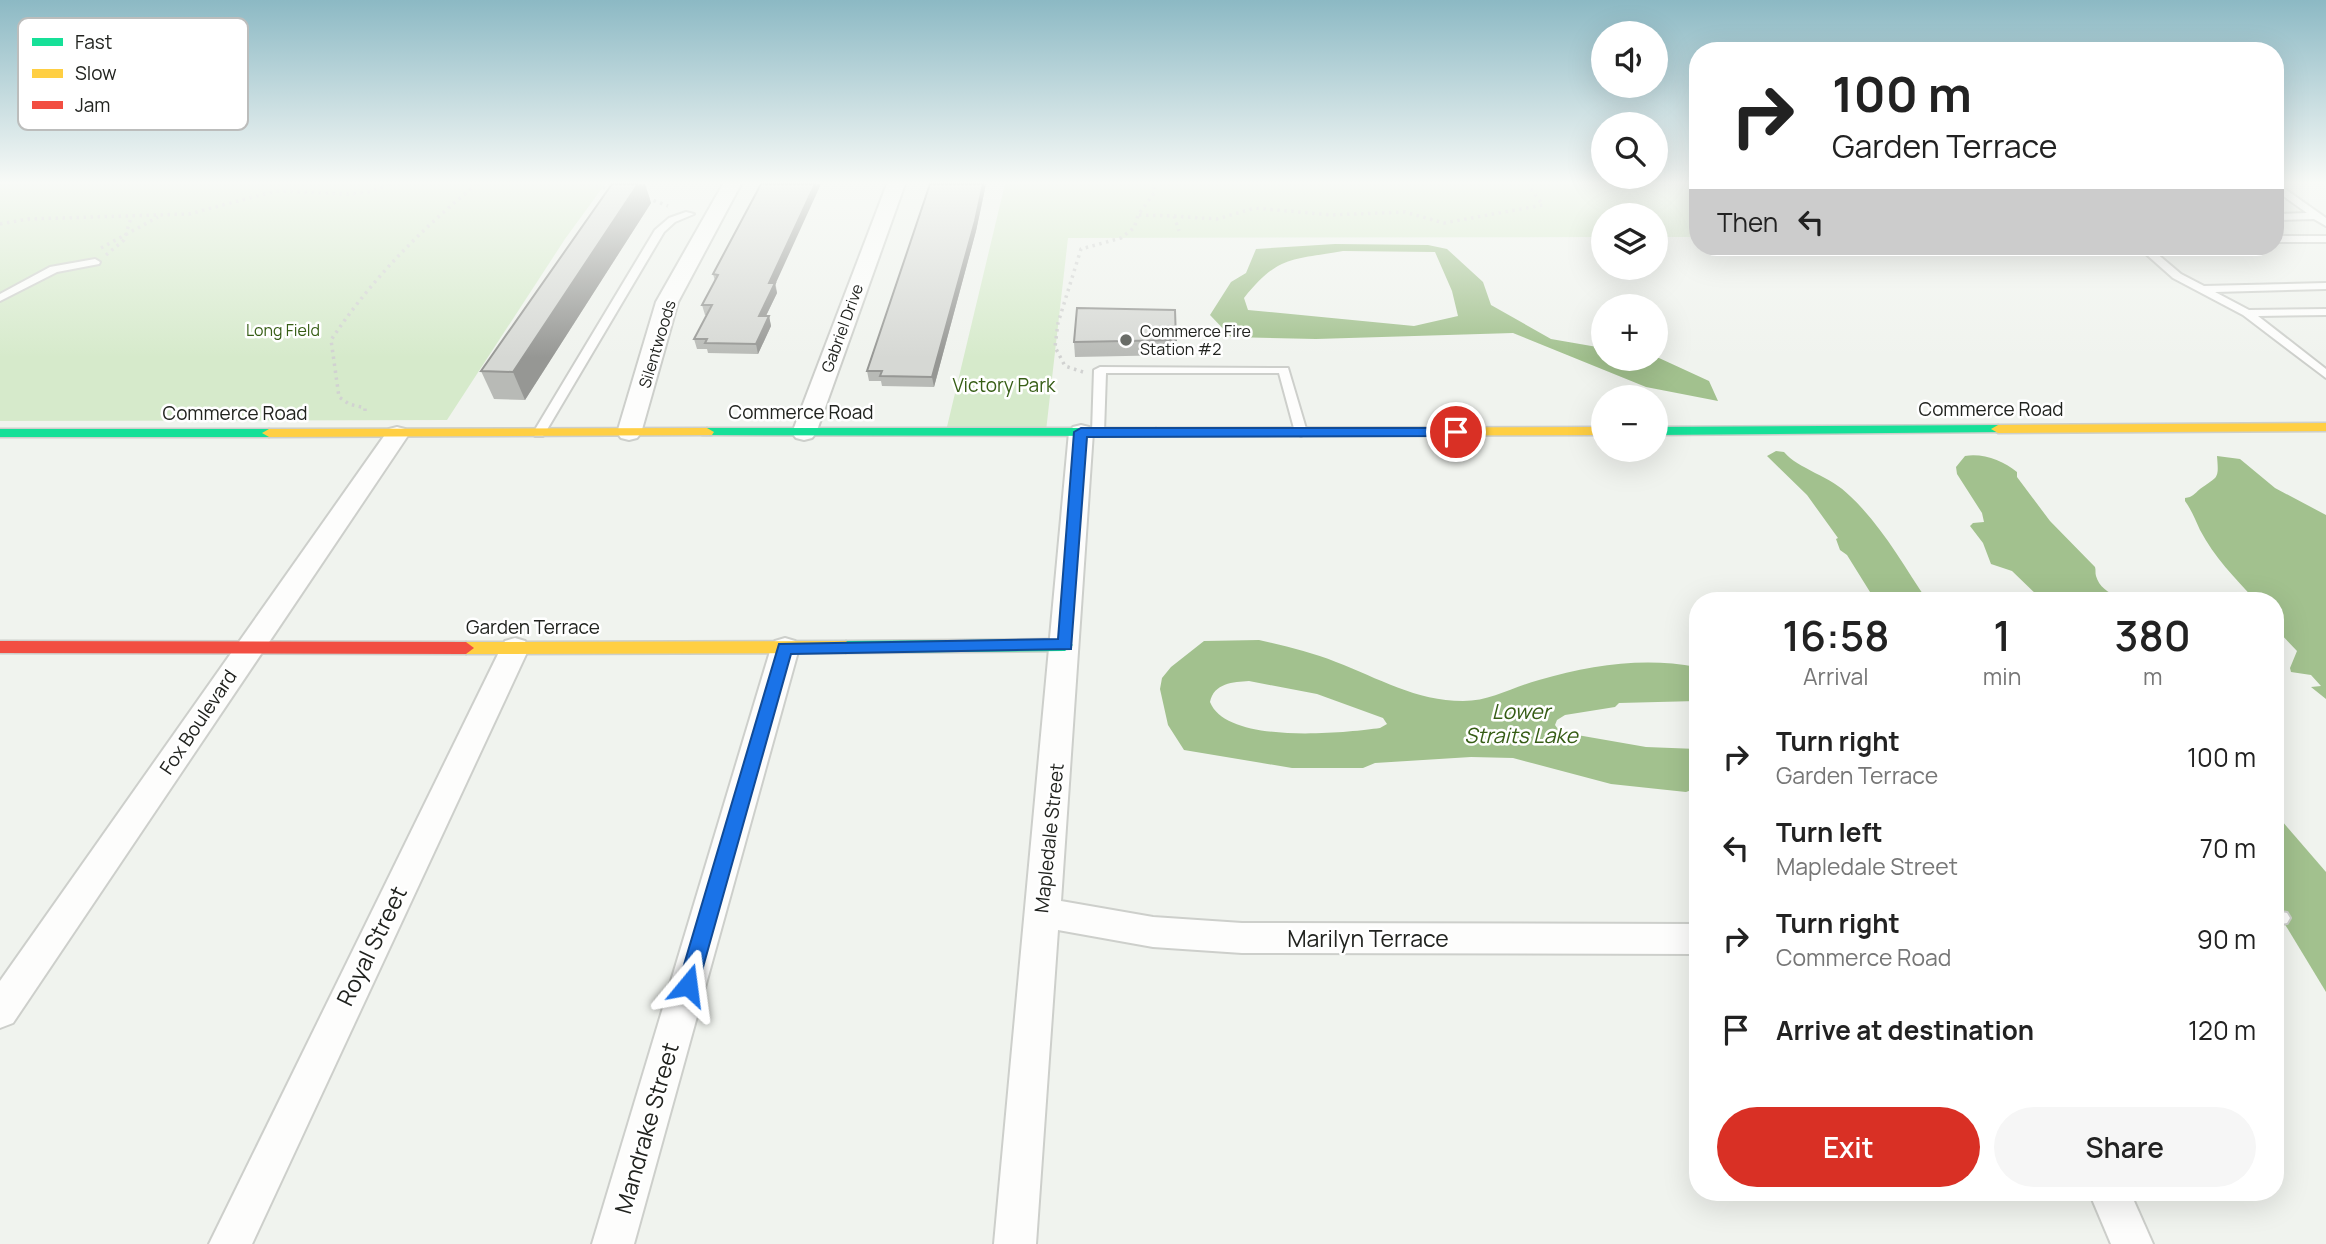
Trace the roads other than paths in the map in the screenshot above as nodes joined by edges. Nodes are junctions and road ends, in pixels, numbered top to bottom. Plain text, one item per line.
1 (653, 242) edge
2 (700, 242) edge
3 (875, 242) edge
4 (2154, 256) edge
5 (95, 262) road end
6 (2326, 286) edge
7 (2201, 289) junction
8 (0, 298) edge
9 (2326, 312) edge
10 (2247, 313) junction
11 (2324, 371) edge
12 (2326, 427) edge
13 (1591, 431) edge
14 (1668, 431) edge
15 (1089, 432) junction
16 (1301, 432) junction
17 (0, 433) edge
18 (539, 433) junction
19 (629, 433) junction
20 (804, 433) junction
21 (397, 434) junction
22 (1065, 645) junction
23 (0, 647) edge
24 (250, 647) junction
25 (515, 648) junction
26 (785, 648) junction
27 (1041, 912) junction
28 (1689, 939) edge
29 (0, 1011) edge
30 (2113, 1201) edge
31 (230, 1244) edge
32 (613, 1244) edge
33 (1015, 1244) edge
34 (2132, 1244) edge

1 - 18 lane
2 - 19 street, Silentwoods
3 - 20 street, Gabriel Drive
4 - 7 lane
5 - 8 lane
6 - 7 lane
7 - 10 lane
9 - 10 lane
10 - 11 lane
12 - 14 main road, Commerce Road
13 - 16 main road, Commerce Road
15 - 16 main road, Commerce Road
15 - 16 lane
15 - 20 main road, Commerce Road
15 - 22 street, Mapledale Street
17 - 21 main road, Commerce Road
18 - 19 main road, Commerce Road
18 - 21 main road, Commerce Road
19 - 20 main road, Commerce Road
21 - 24 street, Fox Boulevard
22 - 26 main road, Garden Terrace
22 - 27 street, Mapledale Street
23 - 24 main road, Garden Terrace
24 - 25 main road, Garden Terrace
24 - 29 street, Fox Boulevard
25 - 26 main road, Garden Terrace
25 - 31 street, Royal Street
26 - 32 street, Mandrake Street
27 - 28 street, Marilyn Terrace
27 - 33 street, Mapledale Street
30 - 34 street

